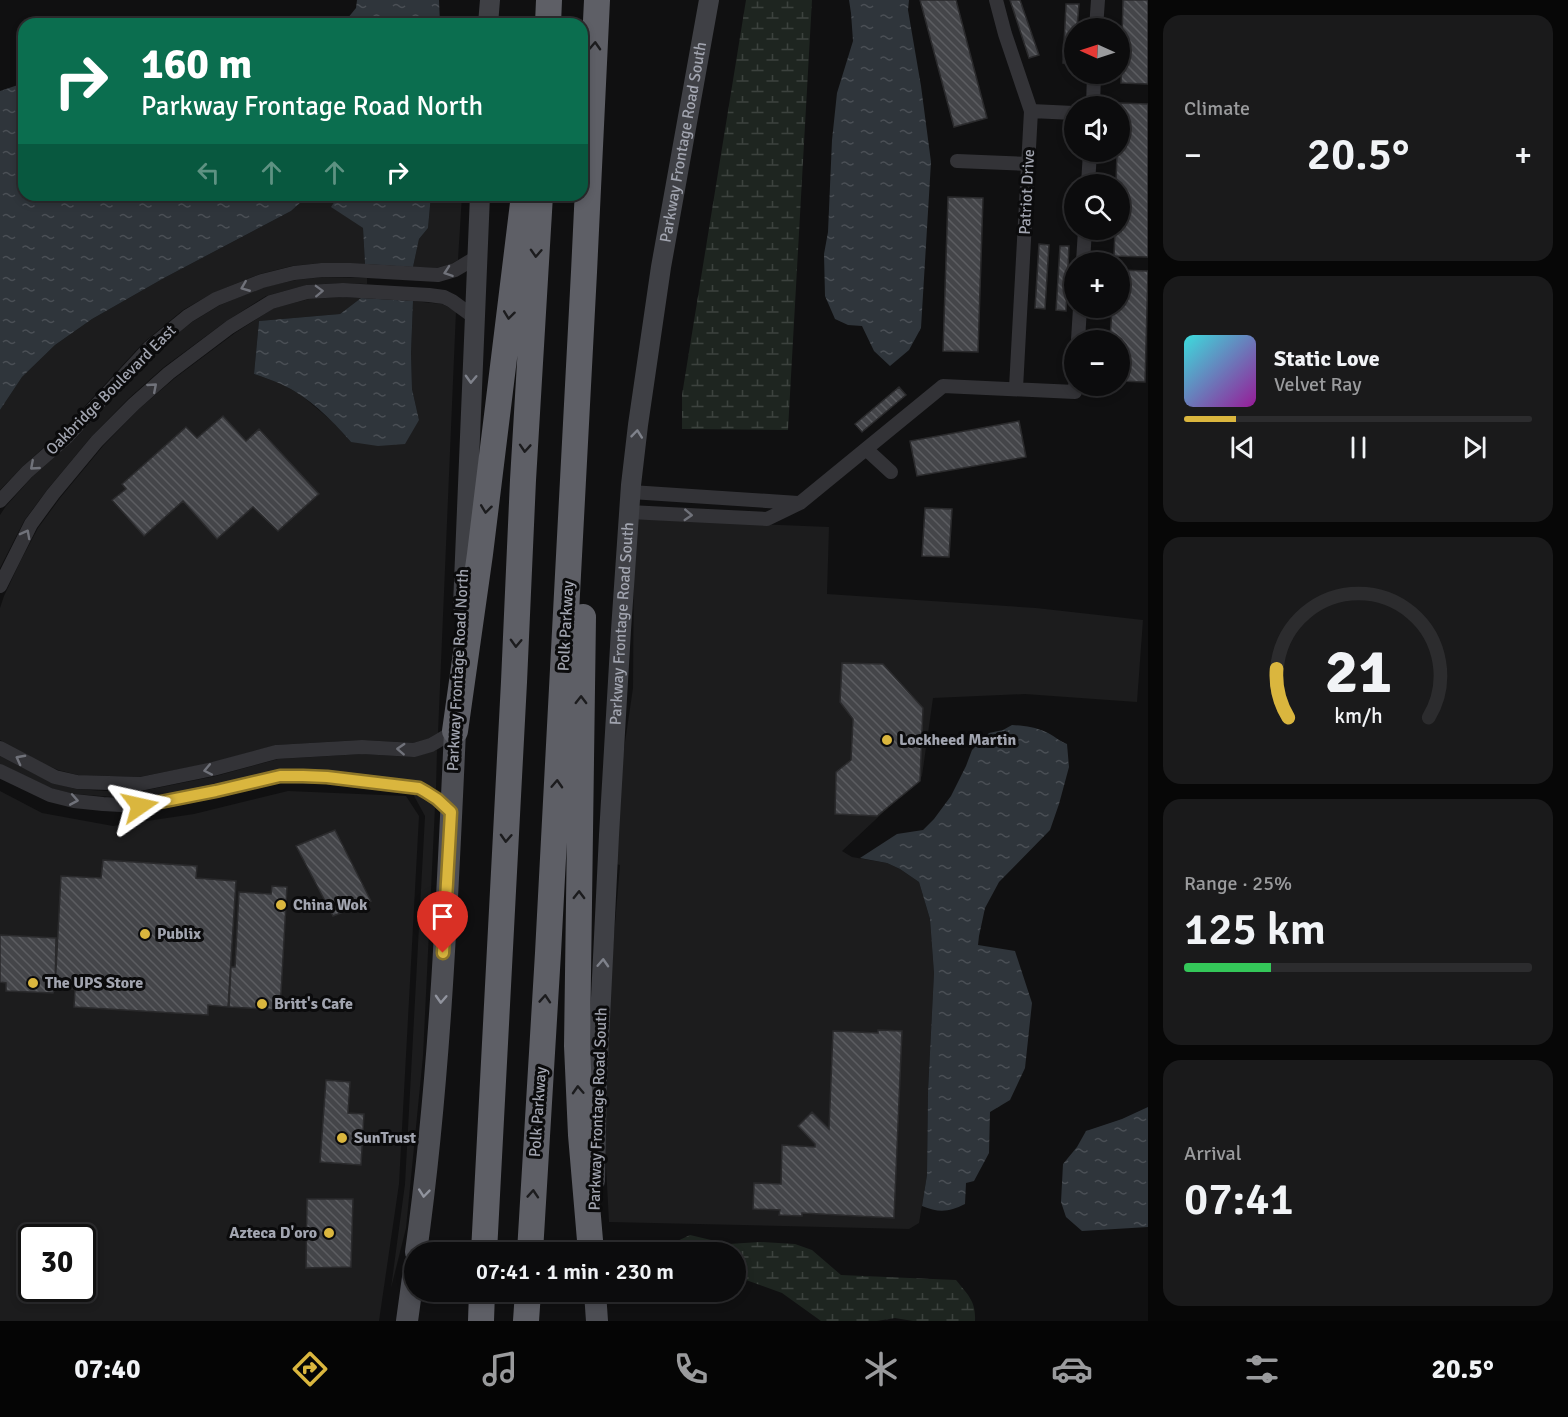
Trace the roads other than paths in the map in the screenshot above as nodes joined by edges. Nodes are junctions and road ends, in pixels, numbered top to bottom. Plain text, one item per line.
1 (490, 0) edge
2 (549, 0) edge
3 (597, 0) edge
4 (709, 0) edge
5 (996, 0) edge
6 (1098, 0) edge
7 (488, 18) edge
8 (548, 18) edge
9 (1097, 18) edge
10 (1031, 111) junction
11 (1064, 113) edge
12 (957, 161) dead end
13 (1028, 164) junction
14 (588, 188) edge
15 (480, 201) edge
16 (523, 201) edge
17 (540, 201) edge
18 (587, 201) edge
19 (477, 257) junction
20 (584, 272) junction
21 (474, 317) junction
22 (1016, 388) junction
23 (1064, 391) edge
24 (866, 449) junction
25 (891, 472) dead end
26 (631, 492) junction
27 (0, 501) edge
28 (800, 503) junction
29 (629, 512) junction
30 (0, 586) edge
31 (455, 731) junction
32 (0, 748) edge
33 (0, 771) edge
34 (451, 812) junction
35 (417, 1242) edge
36 (485, 1242) edge
37 (531, 1242) edge
38 (592, 1242) edge
39 (593, 1242) edge
40 (410, 1302) edge
41 (482, 1302) edge
42 (527, 1302) edge
43 (596, 1302) edge
44 (407, 1321) edge
45 (481, 1321) edge
46 (526, 1321) edge
47 (597, 1321) edge

1 - 7 main road
2 - 8 highway
14 -> 3 highway, Polk Parkway
26 -> 4 main road, Parkway Frontage Road South
5 - 10 street, Patriot Drive
6 - 9 street
10 - 11 street
10 - 13 street, Patriot Drive
12 - 13 street
13 - 22 street, Patriot Drive
15 - 19 main road, Parkway Frontage Road North
16 -> 31 highway
17 -> 36 highway
20 -> 18 highway, Polk Parkway
19 - 21 main road, Parkway Frontage Road North
19 -> 27 street, Oakbridge Boulevard East
37 -> 20 highway, Polk Parkway
38 -> 20 highway
30 -> 21 street, Oakbridge Boulevard East
21 -> 31 main road, Parkway Frontage Road North
22 - 23 street
22 - 24 street
24 - 25 street
24 - 28 street
26 - 28 street
26 - 29 main road, Parkway Frontage Road South
29 -> 28 street
39 -> 29 main road, Parkway Frontage Road South
31 -> 32 street
31 - 34 main road, Parkway Frontage Road North
33 -> 34 street
34 -> 35 main road, Parkway Frontage Road North
40 - 44 main road
41 - 45 highway
42 - 46 highway
43 - 47 main road

